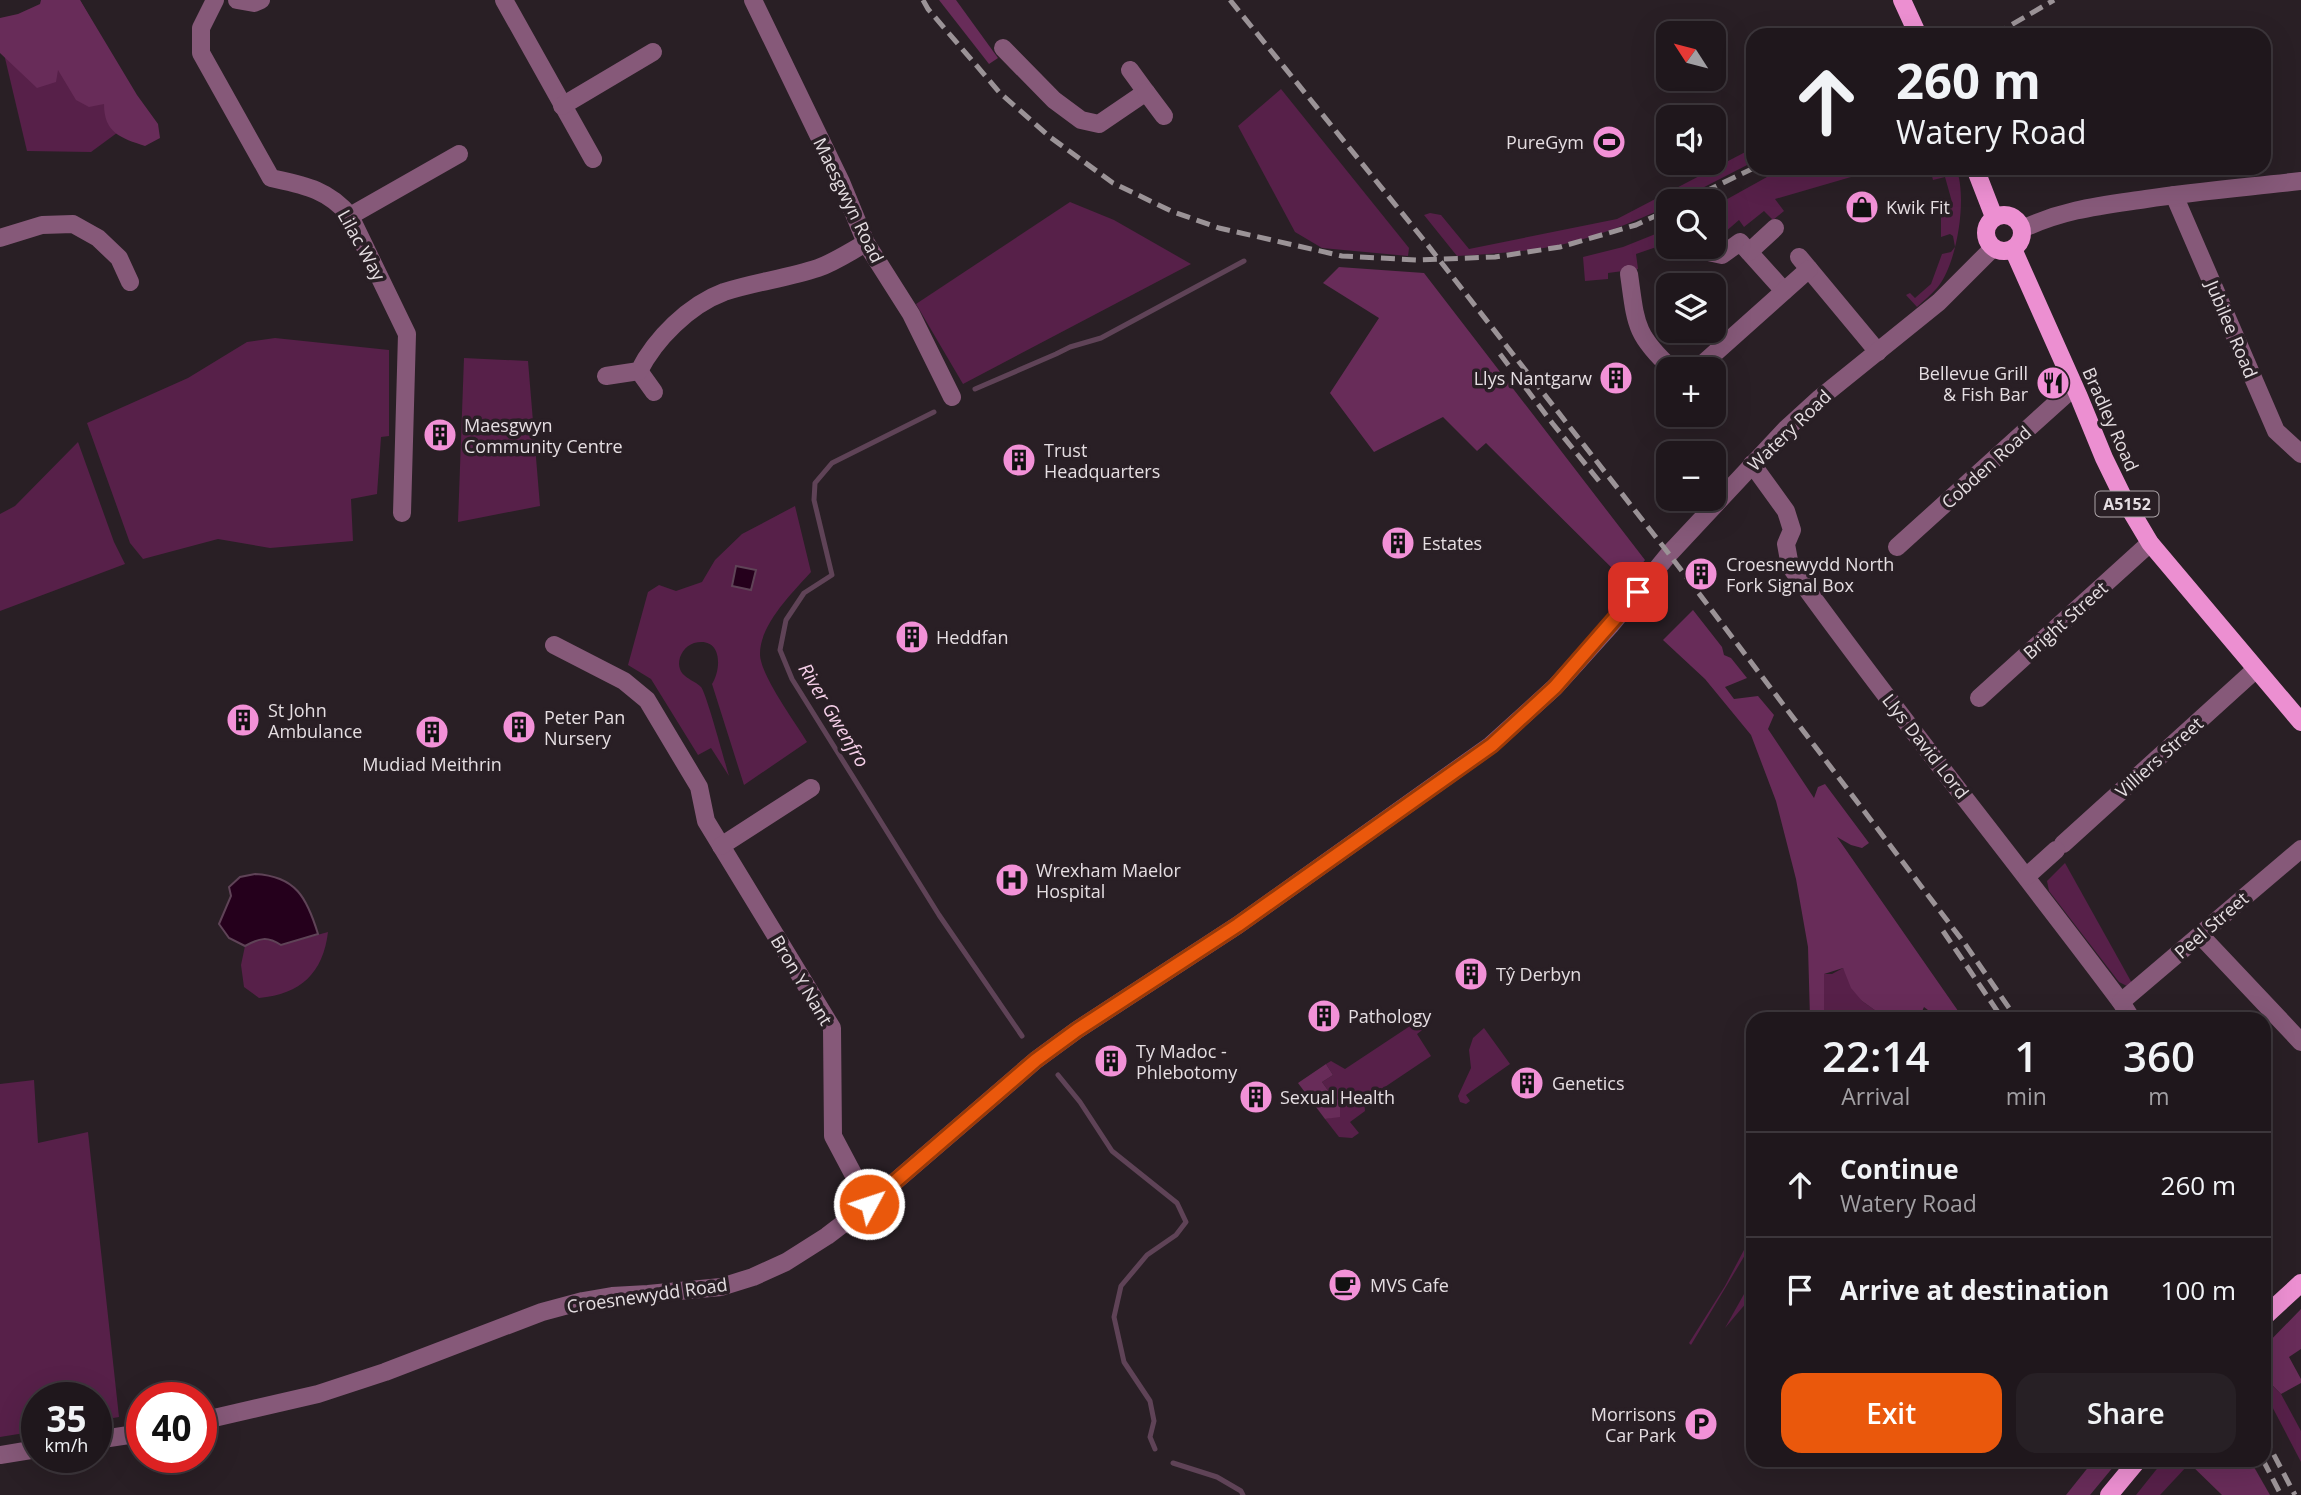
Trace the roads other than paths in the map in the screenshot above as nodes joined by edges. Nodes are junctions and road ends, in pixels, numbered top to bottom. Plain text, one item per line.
1 (215, 0) edge
2 (237, 0) edge
3 (261, 0) edge
4 (504, 0) edge
5 (753, 0) edge
6 (1902, 0) edge
7 (1914, 27) edge
8 (1003, 48) dead end
9 (653, 52) dead end
10 (1130, 70) dead end
11 (1146, 92) junction
12 (562, 106) junction
13 (1164, 116) dead end
14 (459, 154) dead end
15 (593, 159) dead end
16 (1978, 175) edge
17 (2301, 181) edge
18 (2174, 195) junction
19 (350, 216) junction
20 (1994, 217) junction
21 (1775, 228) dead end
22 (2022, 229) junction
23 (0, 238) edge
24 (866, 243) junction
25 (1993, 248) junction
26 (2013, 249) junction
27 (1726, 252) edge
28 (1749, 252) junction
29 (1629, 274) dead end
30 (130, 282) dead end
31 (1784, 291) junction
32 (1878, 352) junction
33 (1660, 357) edge
34 (1710, 357) edge
35 (639, 371) junction
36 (607, 376) dead end
37 (2074, 387) junction
38 (654, 392) dead end
39 (953, 397) dead end
40 (2301, 454) edge
41 (1752, 464) junction
42 (402, 513) dead end
43 (2150, 543) junction
44 (1898, 547) dead end
45 (554, 645) dead end
46 (2255, 670) junction
47 (1979, 698) dead end
48 (2301, 722) edge
49 (1452, 775) joint
50 (811, 788) dead end
51 (721, 846) junction
52 (2301, 849) edge
53 (2027, 876) junction
54 (2200, 935) junction
55 (2121, 1002) junction
56 (2127, 1012) edge
57 (2301, 1042) edge
58 (869, 1204) junction
59 (2301, 1283) edge
60 (2271, 1311) edge
61 (217, 1418) edge
62 (21, 1452) edge
63 (0, 1455) edge
64 (2132, 1467) edge
65 (2109, 1495) edge

1 - 19 street, Lilac Way
2 - 3 street
4 - 12 street
5 - 24 street, Maesgwyn Road
6 - 7 main road
8 - 11 street
9 - 12 street
10 - 11 street
11 - 13 street
12 - 15 street
14 - 19 street
16 - 20 main road
17 - 18 street
18 - 22 street
18 - 40 street, Jubilee Road
19 - 42 street, Lilac Way
20 - 22 main road
20 - 25 main road
21 - 28 street
22 - 26 main road
23 - 30 street
24 - 35 street
24 - 39 street, Maesgwyn Road
25 - 26 main road
25 - 32 street, Watery Road
26 - 37 main road, Bradley Road / A5152
27 - 28 street
28 - 31 street
29 - 33 street
31 - 32 street
31 - 34 street
32 - 41 street, Watery Road
35 - 36 street
35 - 38 street
37 - 43 main road, Bradley Road / A5152
37 - 44 street, Cobden Road
41 - 49 street, Watery Road
41 - 53 street, Llys David Lord
43 - 46 main road, Bradley Road / A5152
43 - 47 street, Bright Street
45 - 51 street, Bron Y Nant
46 - 48 main road, Bradley Road / A5152
46 - 53 street, Villiers Street
49 - 58 street, Croesnewydd Road
50 - 51 street
51 - 58 street, Bron Y Nant
52 - 54 street, Peel Street
53 - 55 street, Llys David Lord
54 - 55 street, Peel Street
54 - 57 street
55 - 56 street, Llys David Lord
58 - 61 street, Croesnewydd Road
59 - 60 main road
62 - 63 street
64 - 65 main road

